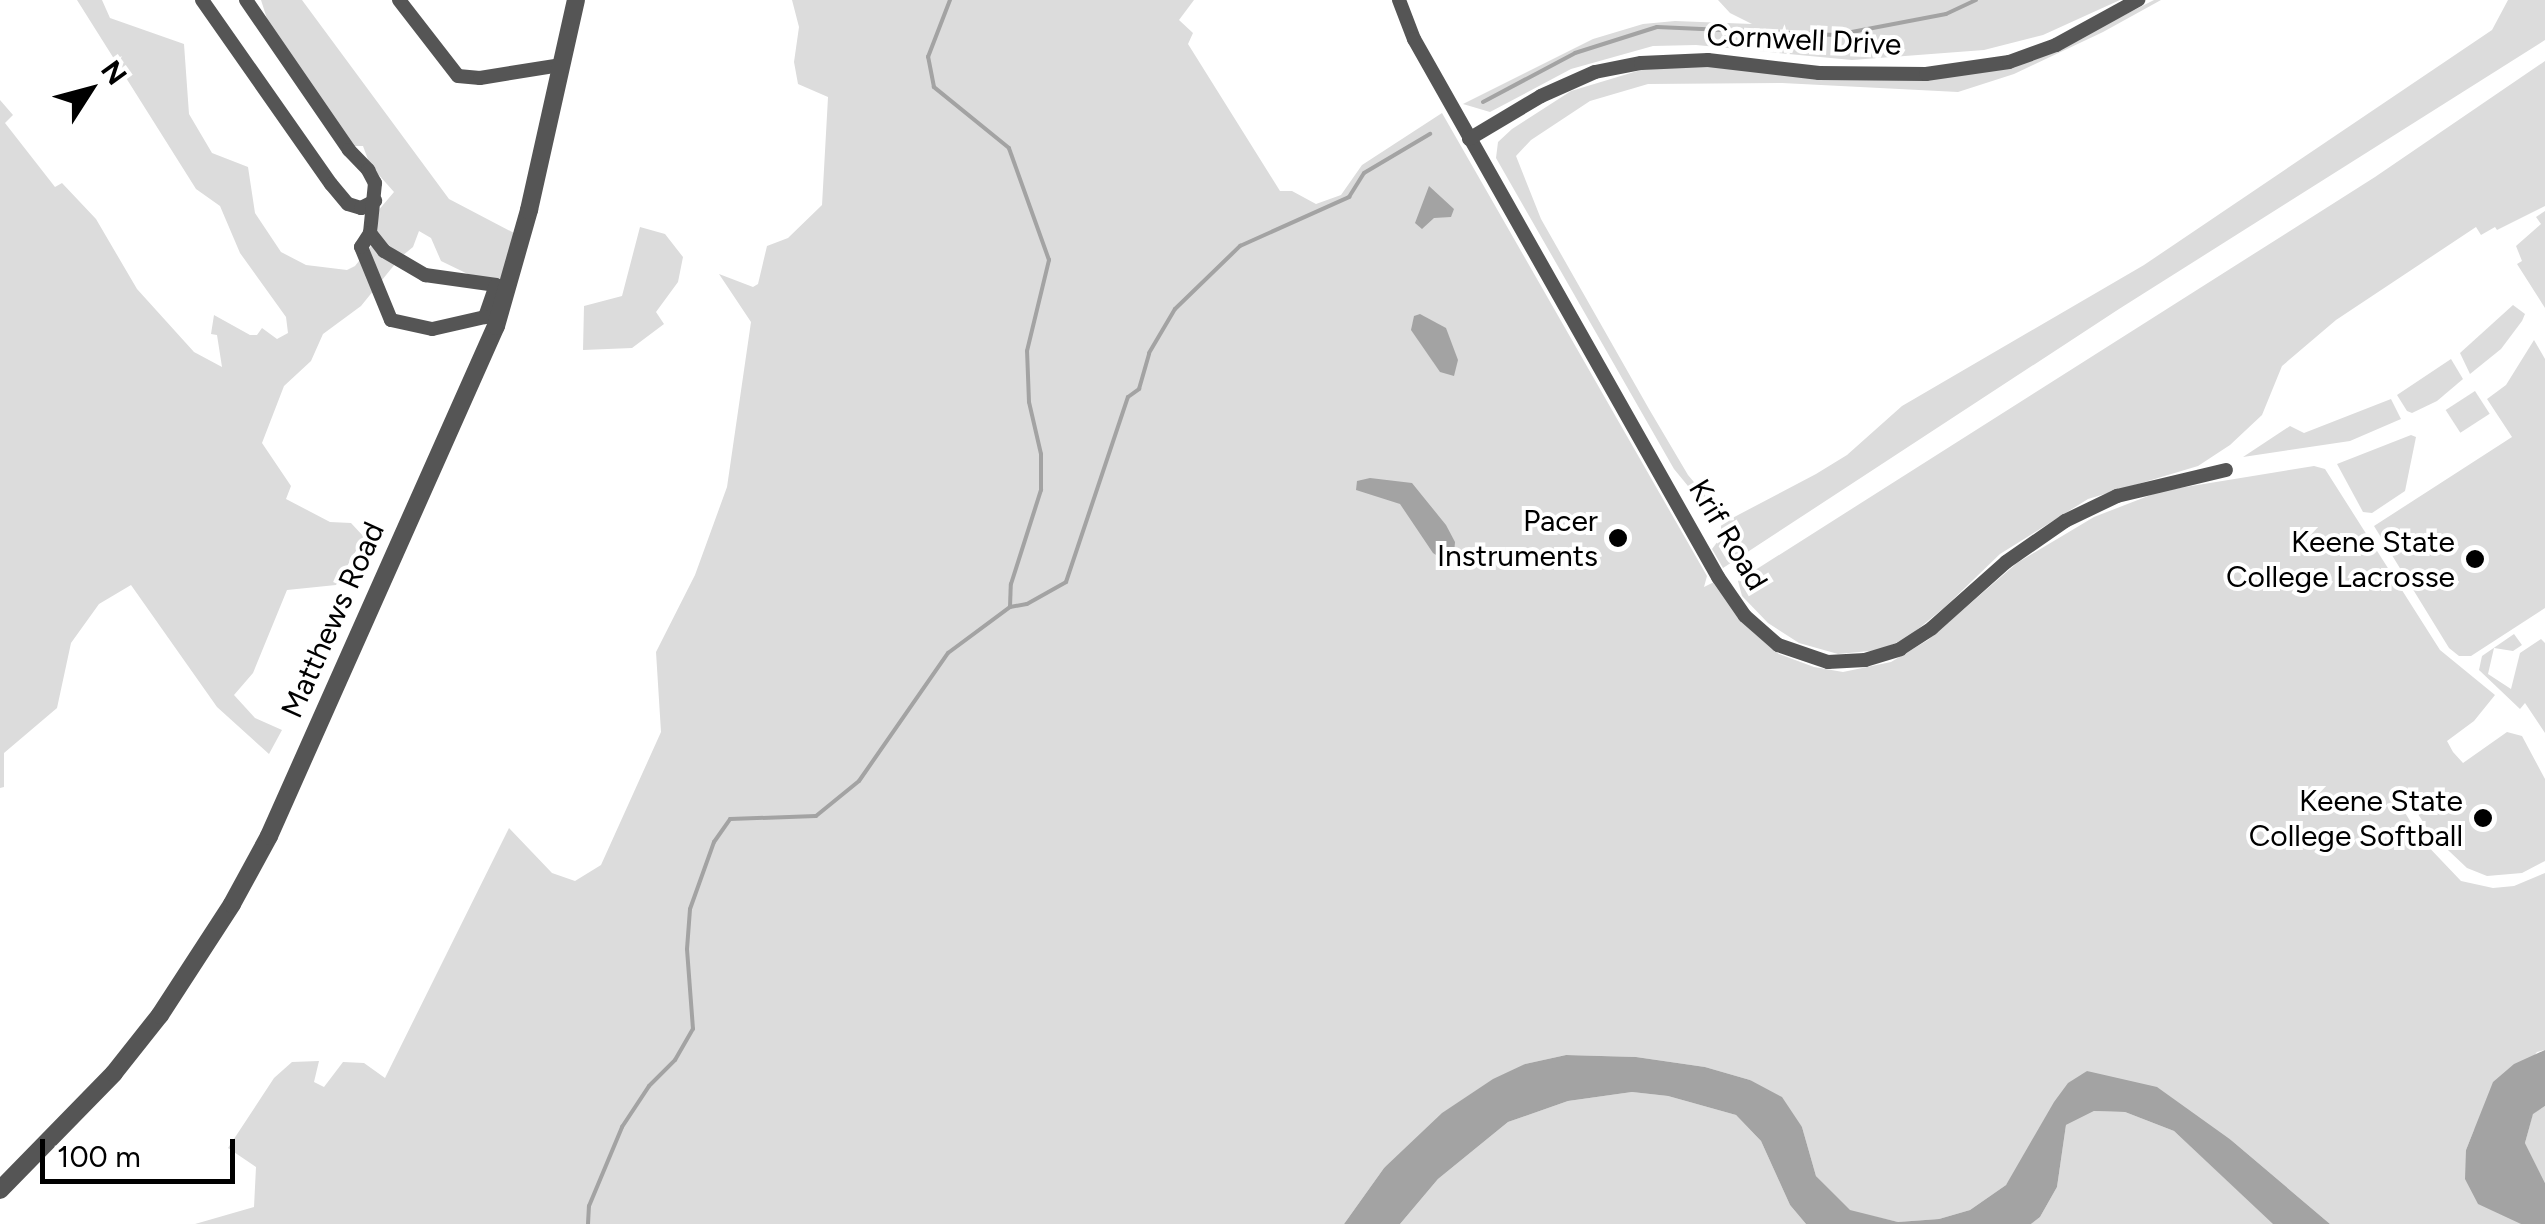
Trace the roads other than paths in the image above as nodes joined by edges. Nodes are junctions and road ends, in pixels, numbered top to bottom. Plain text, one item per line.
1 (202, 0) edge
2 (246, 0) edge
3 (400, 0) edge
4 (576, 0) edge
5 (1399, 0) edge
6 (2138, 0) edge
7 (560, 66) junction
8 (1470, 139) junction
9 (375, 201) junction
10 (370, 233) junction
11 (2226, 470) dead end
12 (0, 1190) edge

1 - 9 street
2 - 9 street
3 - 7 street
4 - 7 street, Matthews Road
5 - 8 street, Krif Road
6 - 8 street, Cornwell Drive
7 - 12 street, Matthews Road
8 - 11 street, Krif Road
9 - 10 street
10 - 10 street

